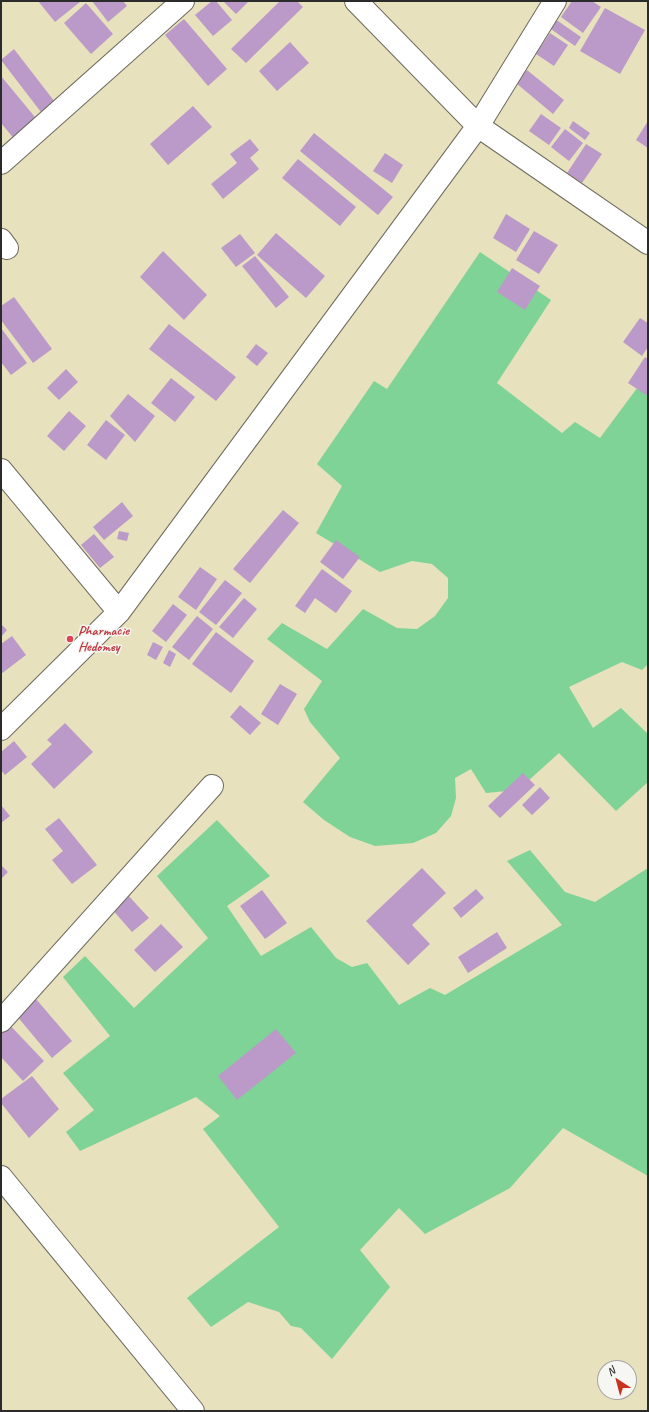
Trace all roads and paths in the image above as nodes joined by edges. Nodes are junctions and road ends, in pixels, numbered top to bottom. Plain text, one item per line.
1 (183, 1) edge
2 (356, 1) edge
3 (555, 1) edge
4 (478, 126) junction
5 (1, 163) edge
6 (648, 243) edge
7 (1, 470) edge
8 (119, 612) junction
9 (1, 729) edge
10 (212, 786) dead end
11 (1, 1021) edge
12 (5, 1189) edge
13 (193, 1411) edge

1 - 5 street
2 - 4 street
3 - 4 street
4 - 6 street
4 - 8 street
7 - 8 street
8 - 9 street
10 - 11 street
12 - 13 street

